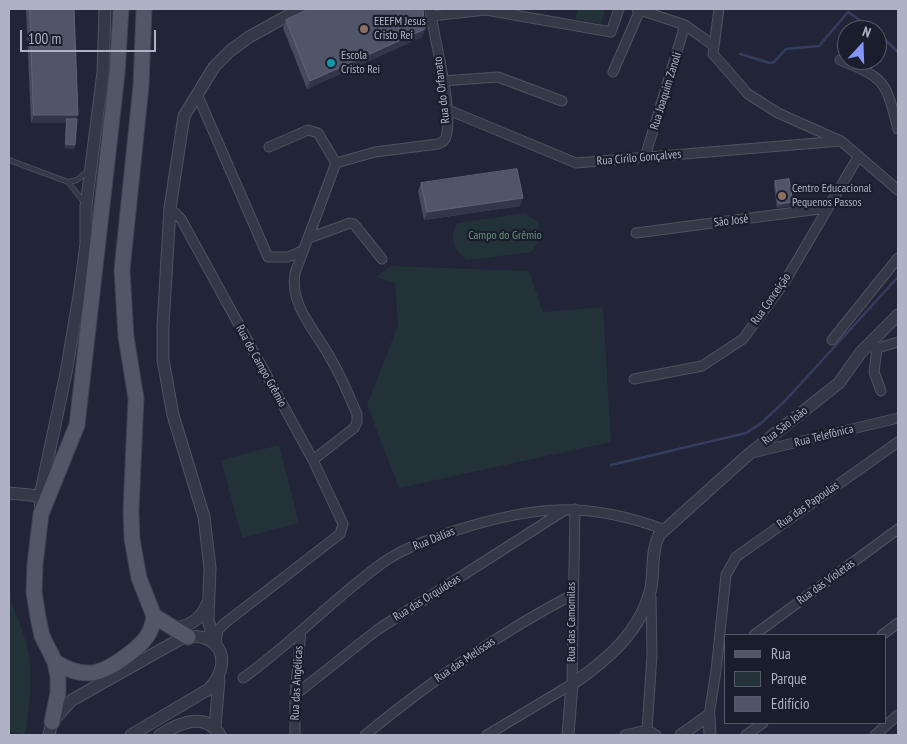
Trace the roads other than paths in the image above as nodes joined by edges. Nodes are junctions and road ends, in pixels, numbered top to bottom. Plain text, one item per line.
1 (105, 9) edge
2 (120, 9) edge
3 (144, 9) edge
4 (300, 9) edge
5 (486, 9) edge
6 (619, 9) edge
7 (638, 9) edge
8 (719, 9) edge
9 (431, 12) edge
10 (685, 26) junction
11 (610, 32) junction
12 (624, 41) junction
13 (713, 45) junction
14 (863, 70) edge
15 (613, 72) dead end
16 (442, 81) junction
17 (197, 94) junction
18 (562, 101) dead end
19 (446, 109) junction
20 (898, 129) edge
21 (841, 141) junction
22 (269, 147) dead end
23 (858, 156) junction
24 (645, 157) junction
25 (9, 160) edge
26 (336, 163) junction
27 (91, 167) junction
28 (68, 182) junction
29 (898, 190) edge
30 (86, 206) junction
31 (170, 208) junction
32 (827, 208) junction
33 (636, 233) dead end
34 (309, 238) junction
35 (304, 250) junction
36 (898, 258) edge
37 (382, 259) dead end
38 (898, 316) edge
39 (832, 340) dead end
40 (898, 342) edge
41 (877, 349) junction
42 (861, 352) junction
43 (634, 379) dead end
44 (881, 391) dead end
45 (898, 418) edge
46 (898, 442) edge
47 (749, 454) junction
48 (313, 460) junction
49 (9, 493) edge
50 (40, 496) junction
51 (570, 510) junction
52 (41, 514) junction
53 (898, 529) edge
54 (665, 530) junction
55 (650, 589) junction
56 (572, 595) junction
57 (208, 602) junction
58 (154, 616) junction
59 (898, 623) edge
60 (171, 628) junction
61 (301, 631) junction
62 (755, 634) edge
63 (883, 634) edge
64 (188, 637) junction
65 (216, 646) junction
66 (55, 662) junction
67 (724, 663) edge
68 (222, 667) junction
69 (716, 671) junction
70 (243, 678) dead end
71 (572, 684) junction
72 (295, 695) junction
73 (709, 714) junction
74 (898, 715) edge
75 (762, 724) edge
76 (51, 728) edge
77 (647, 730) junction
78 (217, 731) edge
79 (131, 735) edge
80 (160, 735) edge
81 (295, 735) edge
82 (365, 735) edge
83 (486, 735) edge
84 (568, 735) edge
85 (626, 735) edge
86 (656, 735) edge
87 (681, 735) edge
88 (710, 735) edge
89 (746, 735) edge
90 (875, 735) edge

1 - 27 street
2 - 52 main road
3 - 58 main road
4 - 17 street
5 - 9 street
5 - 11 street
6 - 11 street
7 - 10 street
7 - 12 street
8 - 13 street
9 - 16 street, Rua do Orfanato
10 - 13 street
10 - 24 street, Rua Joaquim Zanoli
11 - 12 street
12 - 15 street
13 - 21 street
14 - 20 street
16 - 18 street
16 - 19 street, Rua do Orfanato
17 - 31 street
17 - 35 street
19 - 24 street, Rua Cirilo Gonçalves
19 - 26 street, Rua do Orfanato
21 - 23 street
21 - 24 street, Rua Cirilo Gonçalves
22 - 26 street
23 - 29 street
23 - 32 street, Rua Conceição
25 - 28 lane
26 - 34 street
27 - 28 lane
27 - 30 street
28 - 30 lane
30 - 50 street
31 - 48 street, Rua do Campo Grêmio
31 - 57 street
32 - 33 street, São José
32 - 43 street, Rua Conceição
34 - 35 street
34 - 37 street
35 - 48 street
36 - 39 street
38 - 42 street, Rua São João
40 - 41 street
41 - 42 street
41 - 44 street
42 - 47 street, Rua São João
45 - 47 street, Rua Telefônica
46 - 69 street, Rua das Papoulas
47 - 54 street, Rua São João
48 - 65 street, Rua do Campo Grêmio
49 - 50 street
50 - 52 street
51 - 54 street, Rua Dálias
51 - 56 street, Rua das Camomilas
51 - 61 street, Rua Dálias
51 - 72 street, Rua das Orquídeas
52 - 66 main road
53 - 62 street, Rua das Violetas
54 - 55 street
55 - 71 street
55 - 77 street
56 - 71 street, Rua das Camomilas
56 - 82 street, Rua das Melissas
57 - 60 street
57 - 65 street
58 - 60 main road
58 - 66 main road
59 - 63 street
60 - 64 main road
61 - 70 street, Rua Dálias
61 - 72 street, Rua das Angélicas
64 - 65 street
64 - 76 street
65 - 68 street
66 - 76 main road
67 - 69 street
68 - 78 street
68 - 79 street
69 - 73 street
71 - 83 street
71 - 84 street, Rua das Camomilas
72 - 81 street, Rua das Angélicas
73 - 87 street
73 - 88 street
74 - 90 street
75 - 89 street
77 - 85 street
77 - 86 street
78 - 80 street

